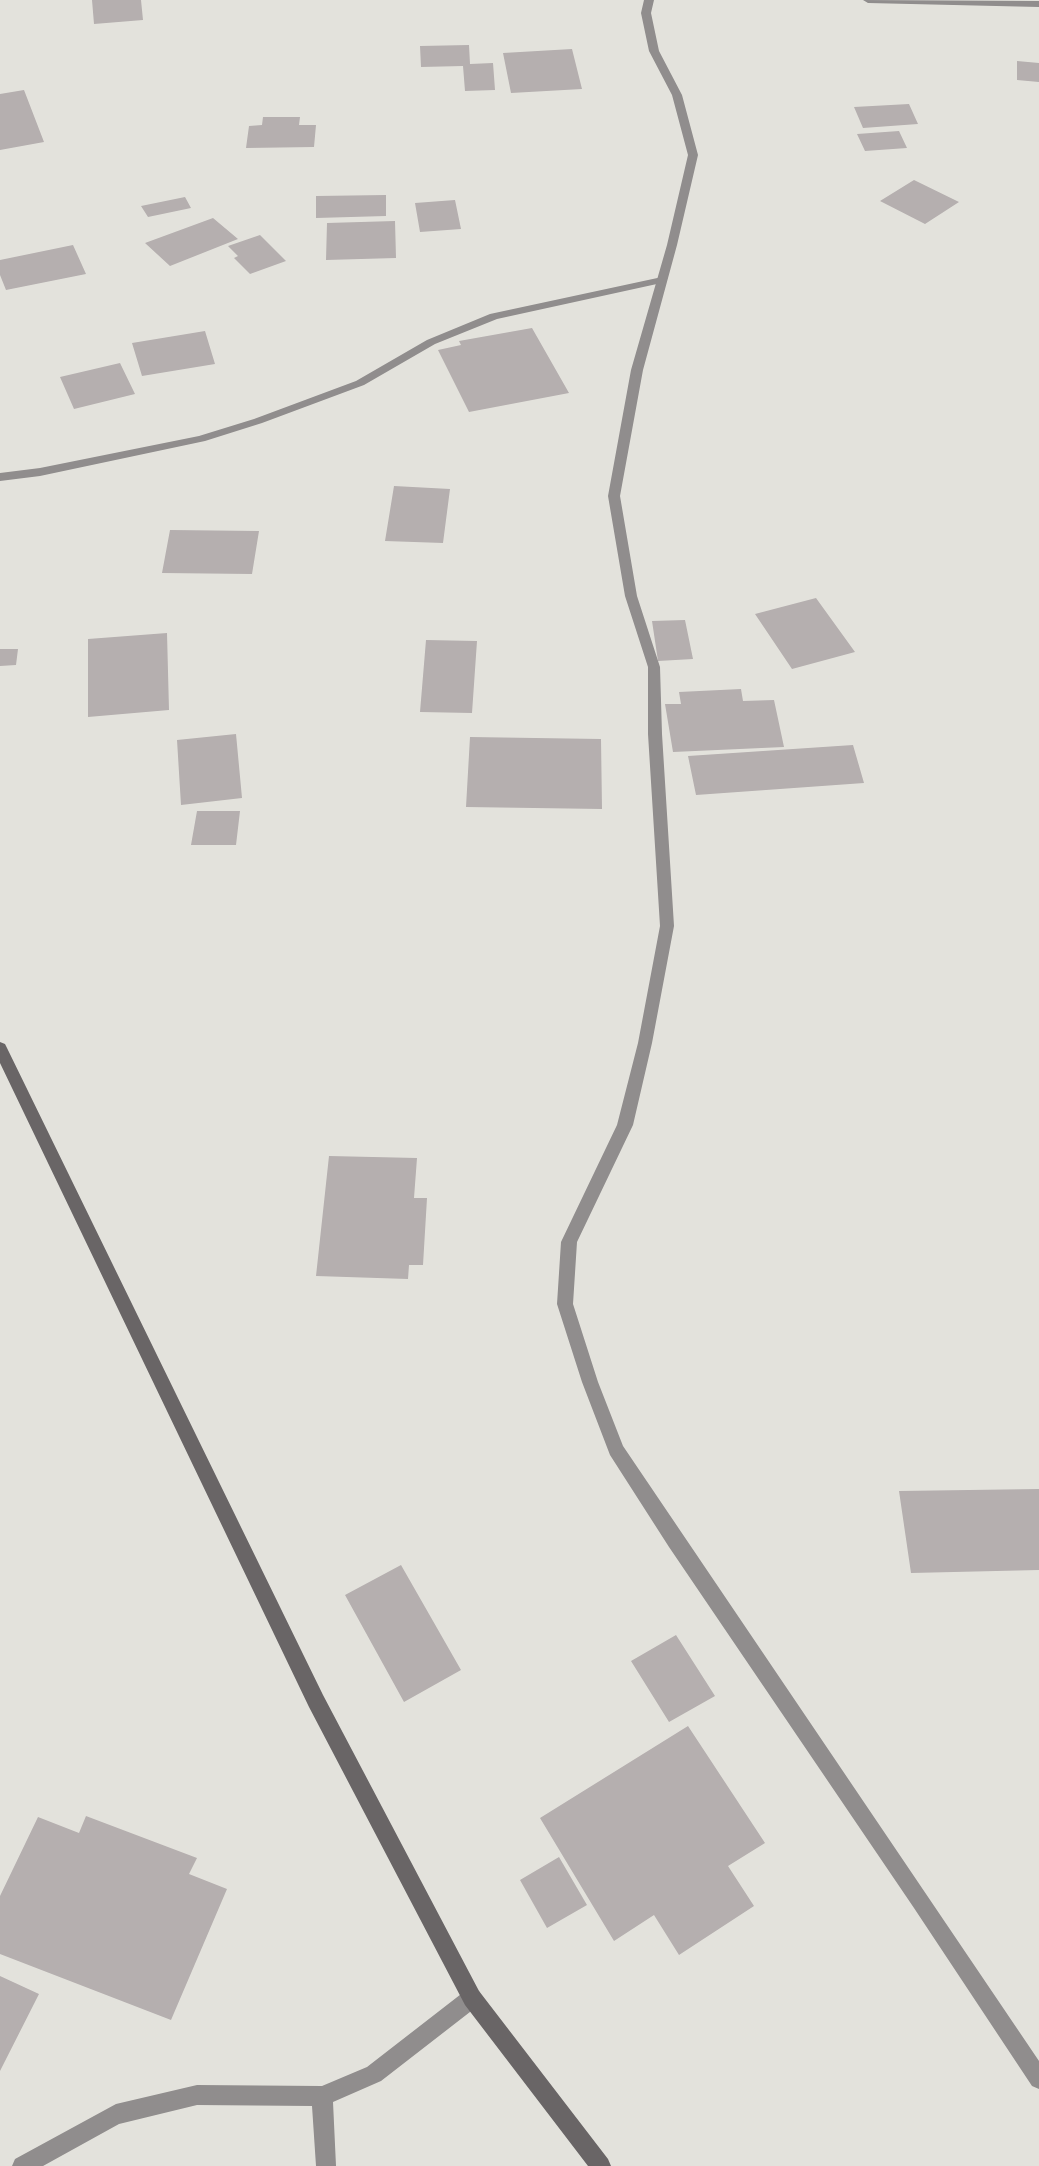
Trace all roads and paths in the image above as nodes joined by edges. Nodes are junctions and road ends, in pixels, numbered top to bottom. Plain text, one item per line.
1 (649, 0) edge
2 (868, 0) edge
3 (1039, 4) edge
4 (662, 280) junction
5 (0, 477) edge
6 (0, 1048) edge
7 (472, 1998) junction
8 (1039, 2079) edge
9 (322, 2096) junction
10 (22, 2166) edge
11 (326, 2166) edge
12 (601, 2166) edge

1 - 4 street
2 - 3 street
4 - 5 street
4 - 8 street
6 - 7 street
7 - 9 street
7 - 12 street
9 - 10 street
9 - 11 street

